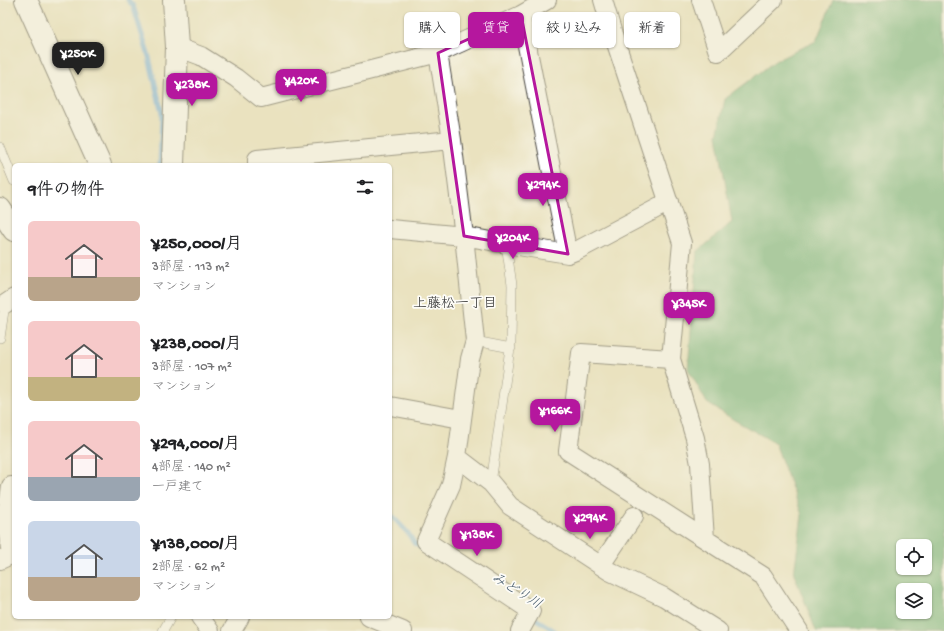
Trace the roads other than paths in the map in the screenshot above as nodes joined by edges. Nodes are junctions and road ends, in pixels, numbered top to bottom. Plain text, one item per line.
1 (26, 0) edge
2 (174, 0) edge
3 (547, 0) edge
4 (604, 0) edge
5 (701, 0) edge
6 (773, 0) edge
7 (524, 13) edge
8 (524, 30) edge
9 (468, 39) edge
10 (177, 47) junction
11 (438, 53) junction
12 (452, 140) junction
13 (0, 147) edge
14 (99, 163) edge
15 (173, 163) edge
16 (257, 163) edge
17 (12, 176) edge
18 (669, 202) junction
19 (0, 209) edge
20 (12, 227) edge
21 (392, 229) edge
22 (464, 236) junction
23 (506, 244) junction
24 (568, 254) junction
25 (6, 301) edge
26 (0, 338) edge
27 (475, 341) junction
28 (511, 348) junction
29 (671, 359) junction
30 (392, 406) edge
31 (461, 419) junction
32 (457, 457) junction
33 (491, 483) junction
34 (8, 485) edge
35 (634, 516) dead end
36 (705, 539) junction
37 (0, 560) edge
38 (601, 565) junction
39 (170, 619) edge
40 (201, 619) edge
41 (239, 619) edge
42 (374, 619) edge
43 (163, 631) edge
44 (210, 631) edge
45 (232, 631) edge
46 (403, 631) edge
47 (520, 631) edge
48 (718, 631) edge
49 (799, 631) edge

1 - 14 street
2 - 10 street
3 - 7 street
4 - 18 street
5 - 6 street
8 - 24 street
9 - 11 street
10 - 11 street
10 - 15 street
11 - 12 street
12 - 16 street
12 - 22 street
13 - 17 lane
18 - 24 street
18 - 29 street
19 - 20 street
21 - 22 street
22 - 23 street
22 - 27 street
23 - 24 street
23 - 28 lane
25 - 26 lane
27 - 28 lane
27 - 31 street
28 - 33 lane
29 - 36 street
29 - 36 street
30 - 31 street
31 - 32 street
32 - 33 street
32 - 47 street
33 - 38 street
34 - 37 street
35 - 38 street
36 - 49 street
38 - 48 street
39 - 43 lane
40 - 44 street
41 - 45 street
42 - 46 street

